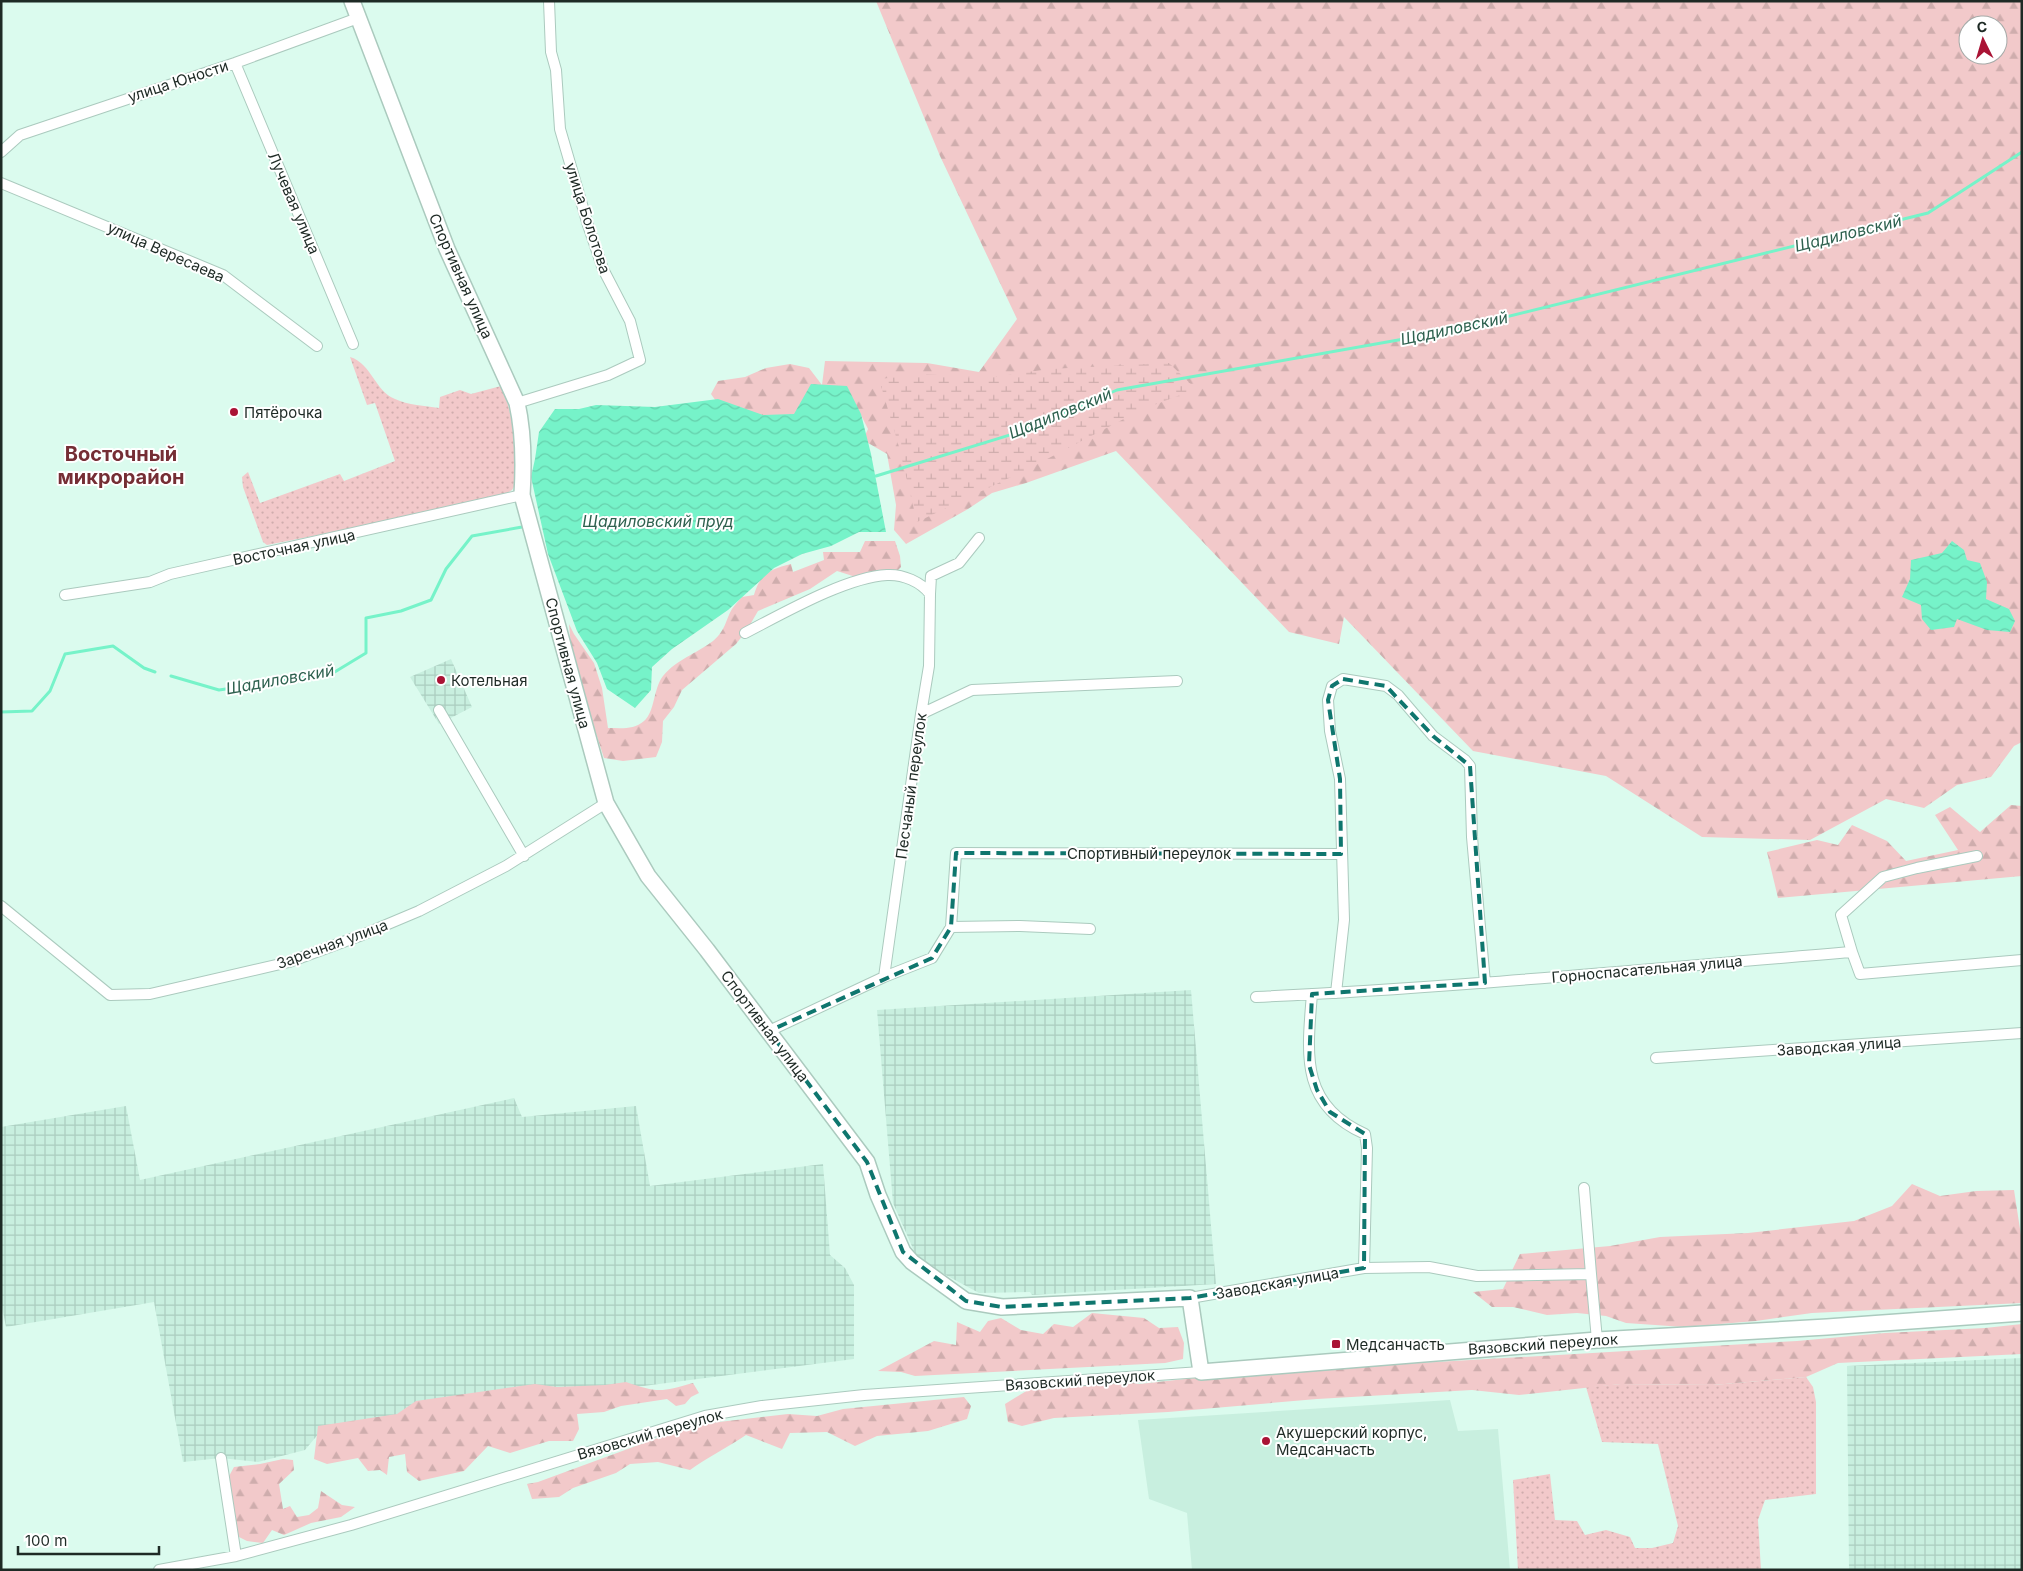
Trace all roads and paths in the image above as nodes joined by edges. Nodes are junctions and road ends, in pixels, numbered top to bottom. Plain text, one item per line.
1 (352, 1) edge
2 (549, 1) edge
3 (358, 18) junction
4 (235, 62) junction
5 (1, 152) edge
6 (1, 184) edge
7 (353, 344) dead end
8 (317, 346) dead end
9 (517, 403) junction
10 (522, 495) junction
11 (979, 538) dead end
12 (930, 594) junction
13 (65, 595) dead end
14 (745, 633) dead end
15 (1177, 681) dead end
16 (439, 710) dead end
17 (921, 714) junction
18 (606, 803) junction
19 (1341, 854) junction
20 (524, 856) junction
21 (1977, 856) dead end
22 (1, 906) edge
23 (951, 927) junction
24 (1090, 929) dead end
25 (1852, 952) junction
26 (2022, 960) edge
27 (884, 977) junction
28 (1485, 982) junction
29 (1336, 993) junction
30 (1312, 994) junction
31 (1256, 997) dead end
32 (769, 1031) junction
33 (2022, 1033) edge
34 (1656, 1058) dead end
35 (1584, 1188) dead end
36 (1364, 1268) junction
37 (1592, 1274) junction
38 (1190, 1298) junction
39 (2022, 1313) edge
40 (1597, 1340) junction
41 (1201, 1372) junction
42 (221, 1458) dead end
43 (236, 1556) junction
44 (159, 1570) edge

1 - 3 street, Спортивная улица
2 - 9 street, улица Болотова
3 - 4 street, улица Юности
3 - 9 street, Спортивная улица
4 - 5 street, улица Юности
4 - 7 street, Лучевая улица
6 - 8 street, улица Вересаева
9 - 10 street, Спортивная улица
10 - 13 street, Восточная улица
10 - 18 street, Спортивная улица
11 - 12 street, Песчаный переулок
12 - 14 street
12 - 17 street, Песчаный переулок
15 - 17 street
16 - 20 street
17 - 27 street, Песчаный переулок
18 - 20 street, Заречная улица
18 - 32 street, Спортивная улица
19 - 23 street, Спортивный переулок
19 - 28 street
19 - 29 street
20 - 22 street, Заречная улица
21 - 25 street
23 - 24 street
23 - 27 street
25 - 26 street
25 - 28 street, Горноспасательная улица
27 - 32 street
28 - 29 street, Горноспасательная улица
29 - 30 street, Горноспасательная улица
30 - 31 street, Горноспасательная улица
30 - 36 street
32 - 38 street, Спортивная улица
33 - 34 street, Заводская улица
35 - 37 street
36 - 37 street, Заводская улица
36 - 38 street, Заводская улица
37 - 40 street
38 - 41 street
39 - 40 street, Вязовский переулок
40 - 41 street, Вязовский переулок
41 - 43 street, Вязовский переулок
42 - 43 street
43 - 44 street, Вязовский переулок

